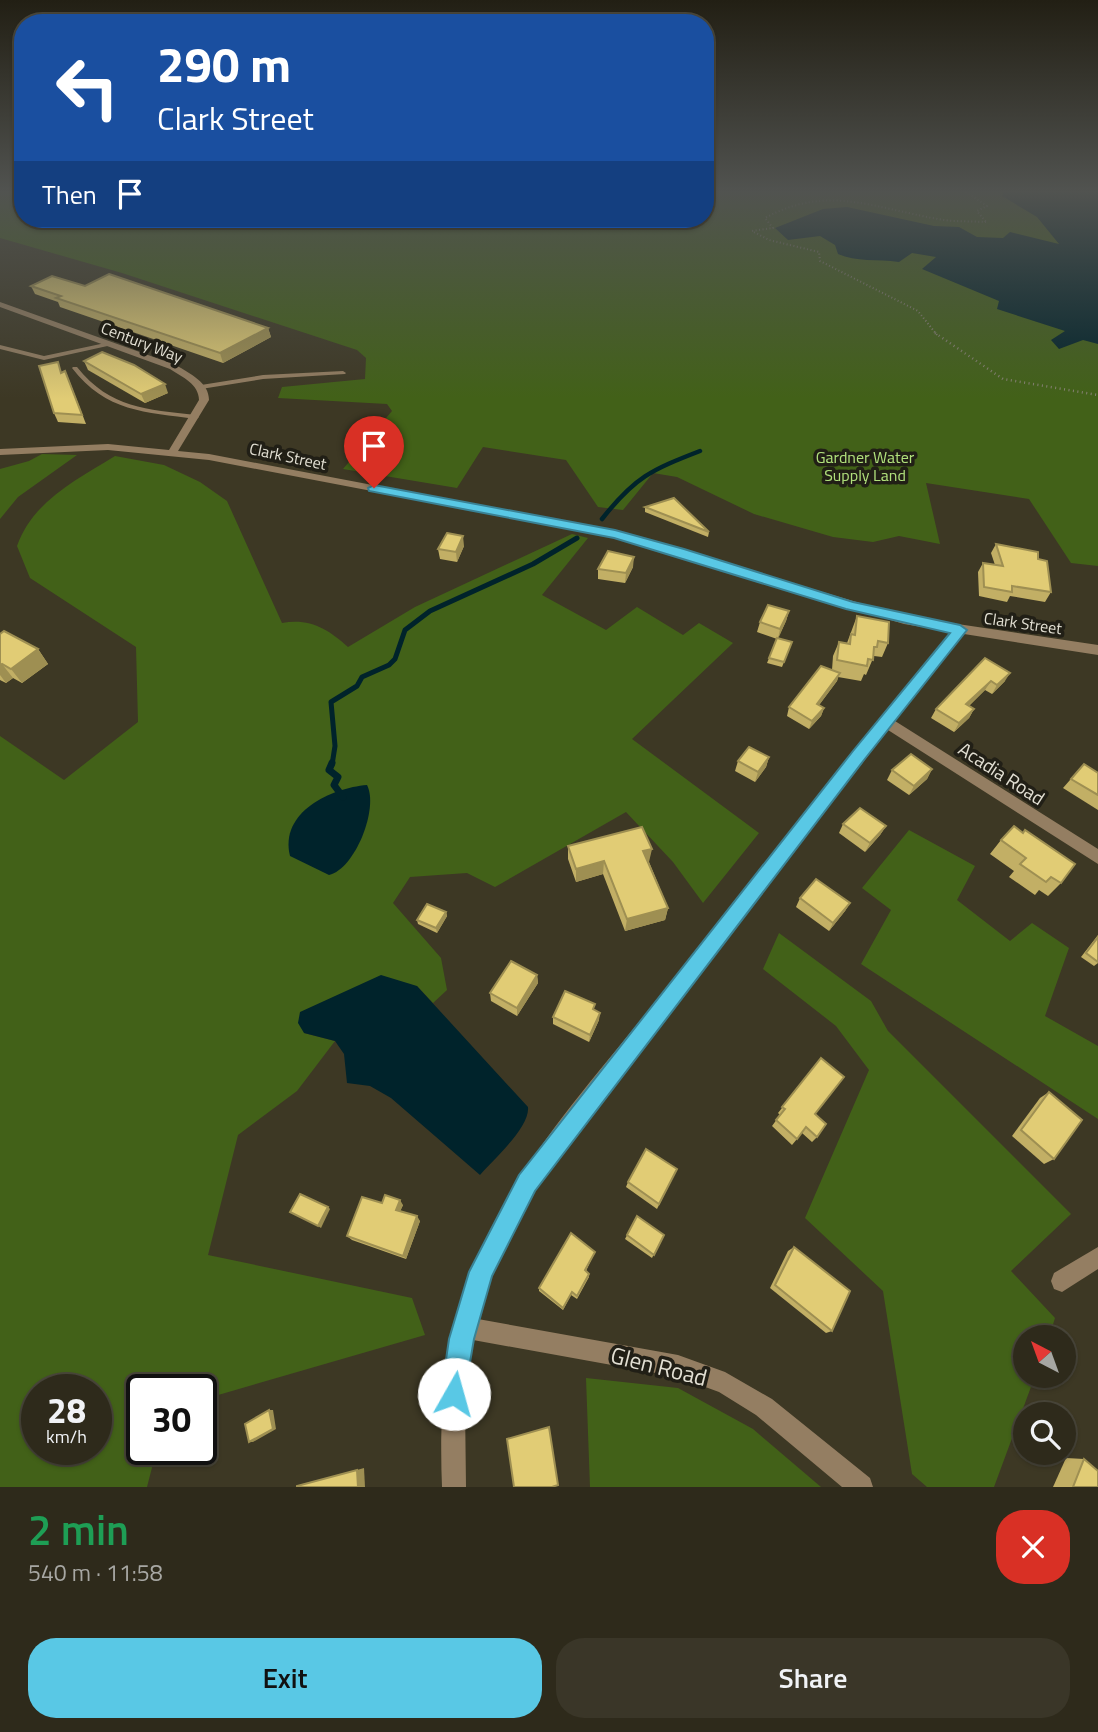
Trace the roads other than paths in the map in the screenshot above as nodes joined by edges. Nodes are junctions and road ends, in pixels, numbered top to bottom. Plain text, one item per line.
1 (0, 304) edge
2 (110, 344) junction
3 (0, 347) edge
4 (75, 368) dead end
5 (343, 373) dead end
6 (201, 387) junction
7 (196, 416) junction
8 (173, 451) junction
9 (0, 452) edge
10 (960, 630) junction
11 (1098, 650) edge
12 (885, 722) junction
13 (1098, 857) edge
14 (1098, 1257) edge
15 (1062, 1281) dead end
16 (464, 1327) junction
17 (454, 1487) edge
18 (861, 1487) edge

1 - 2 street, Century Way
2 - 3 lane
2 - 6 street, Century Way
4 - 7 lane
5 - 6 lane
6 - 7 street
7 - 8 street
8 - 9 street, Clark Street
8 - 10 street, Clark Street
10 - 11 street, Clark Street
10 - 12 street
12 - 13 street, Acadia Road
12 - 16 street
14 - 15 street
16 - 17 street
16 - 18 street, Glen Road

